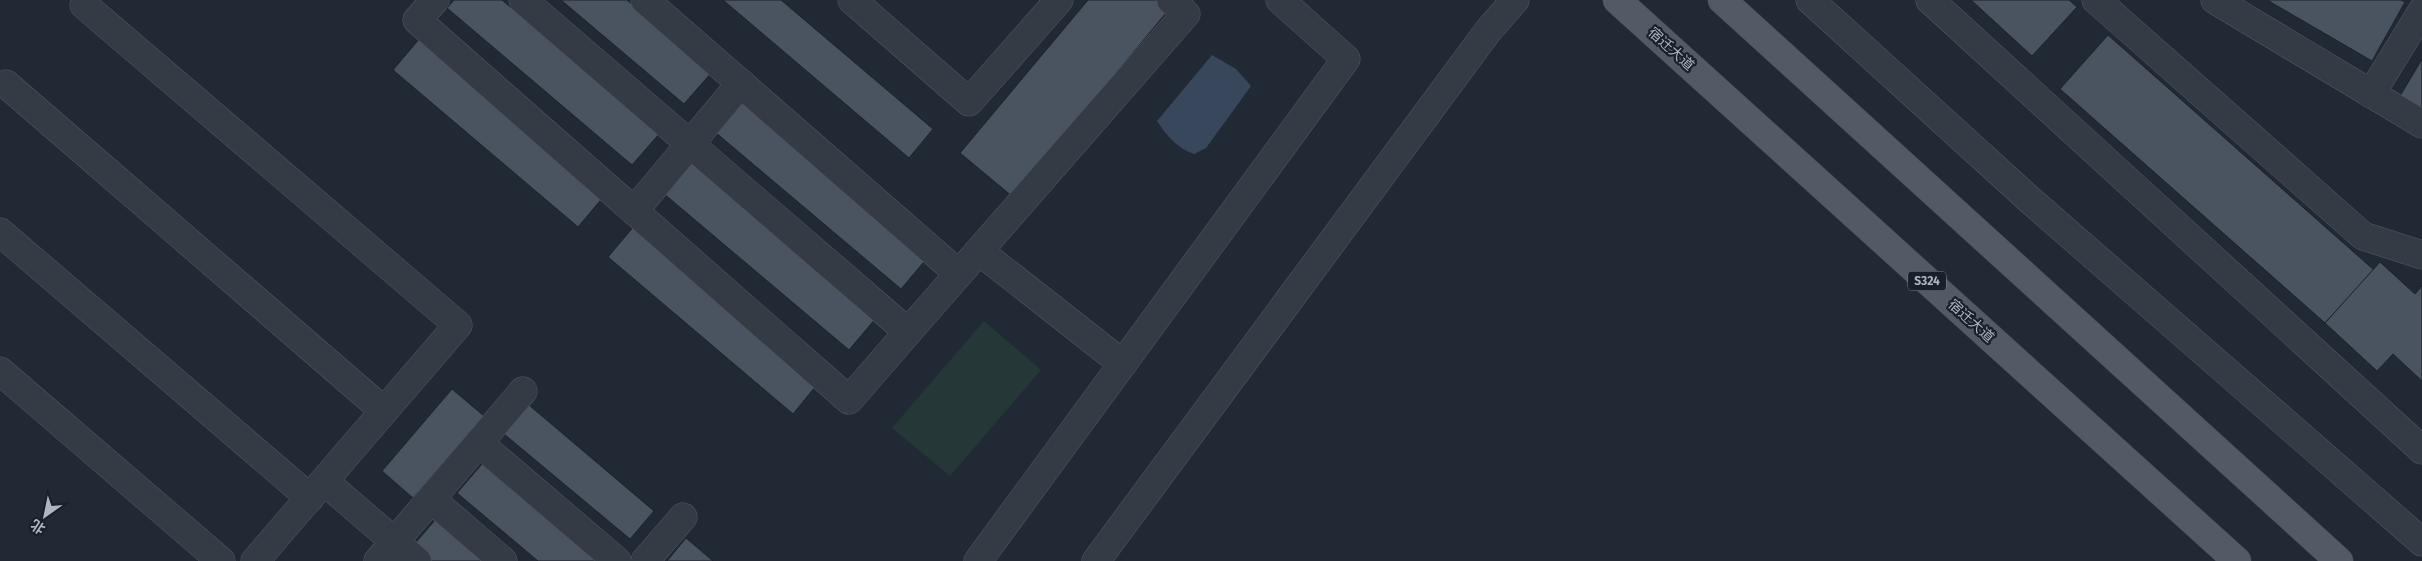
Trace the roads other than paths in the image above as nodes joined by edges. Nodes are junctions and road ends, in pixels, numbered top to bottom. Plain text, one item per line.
1 (435, 0) edge
2 (523, 0) edge
3 (645, 0) edge
4 (852, 0) edge
5 (1059, 0) edge
6 (1171, 0) edge
7 (1280, 0) edge
8 (1515, 0) edge
9 (1616, 0) edge
10 (1722, 0) edge
11 (1810, 0) edge
12 (1930, 0) edge
13 (2096, 0) edge
14 (2215, 0) edge
15 (84, 5) dead end
16 (2422, 10) edge
17 (6, 84) dead end
18 (741, 84) junction
19 (2372, 94) junction
20 (2422, 124) edge
21 (690, 144) junction
22 (634, 211) junction
23 (0, 232) edge
24 (979, 251) junction
25 (2422, 255) edge
26 (959, 274) junction
27 (908, 332) junction
28 (1123, 364) junction
29 (0, 371) edge
30 (523, 391) dead end
31 (384, 411) junction
32 (479, 443) junction
33 (2422, 450) edge
34 (317, 489) junction
35 (431, 498) junction
36 (683, 517) dead end
37 (2422, 542) edge
38 (2422, 548) edge
39 (386, 551) edge
40 (262, 559) edge
41 (221, 561) edge
42 (417, 561) edge
43 (503, 561) edge
44 (617, 561) edge
45 (645, 561) edge
46 (978, 561) edge
47 (1096, 561) edge
48 (2237, 561) edge
49 (2339, 561) edge
50 (2410, 561) edge

1 - 22 street
2 - 21 street
3 - 18 street
4 - 5 street
6 - 24 street
7 - 28 street
8 - 47 street
9 - 48 main road, 宿迁大道 / S324
10 - 49 main road
11 - 37 street
12 - 33 street
13 - 25 street
14 - 19 street
15 - 31 street
16 - 19 street
17 - 31 street
18 - 21 street
18 - 26 street
19 - 20 street
21 - 22 street
21 - 27 street
22 - 27 street
23 - 34 street
24 - 26 street
24 - 28 street
26 - 27 street
28 - 46 street
29 - 41 street
30 - 32 street
31 - 34 street
32 - 35 street
32 - 44 street
34 - 39 street
34 - 40 street
35 - 39 street
35 - 43 street
36 - 45 street
38 - 50 street
39 - 42 street

